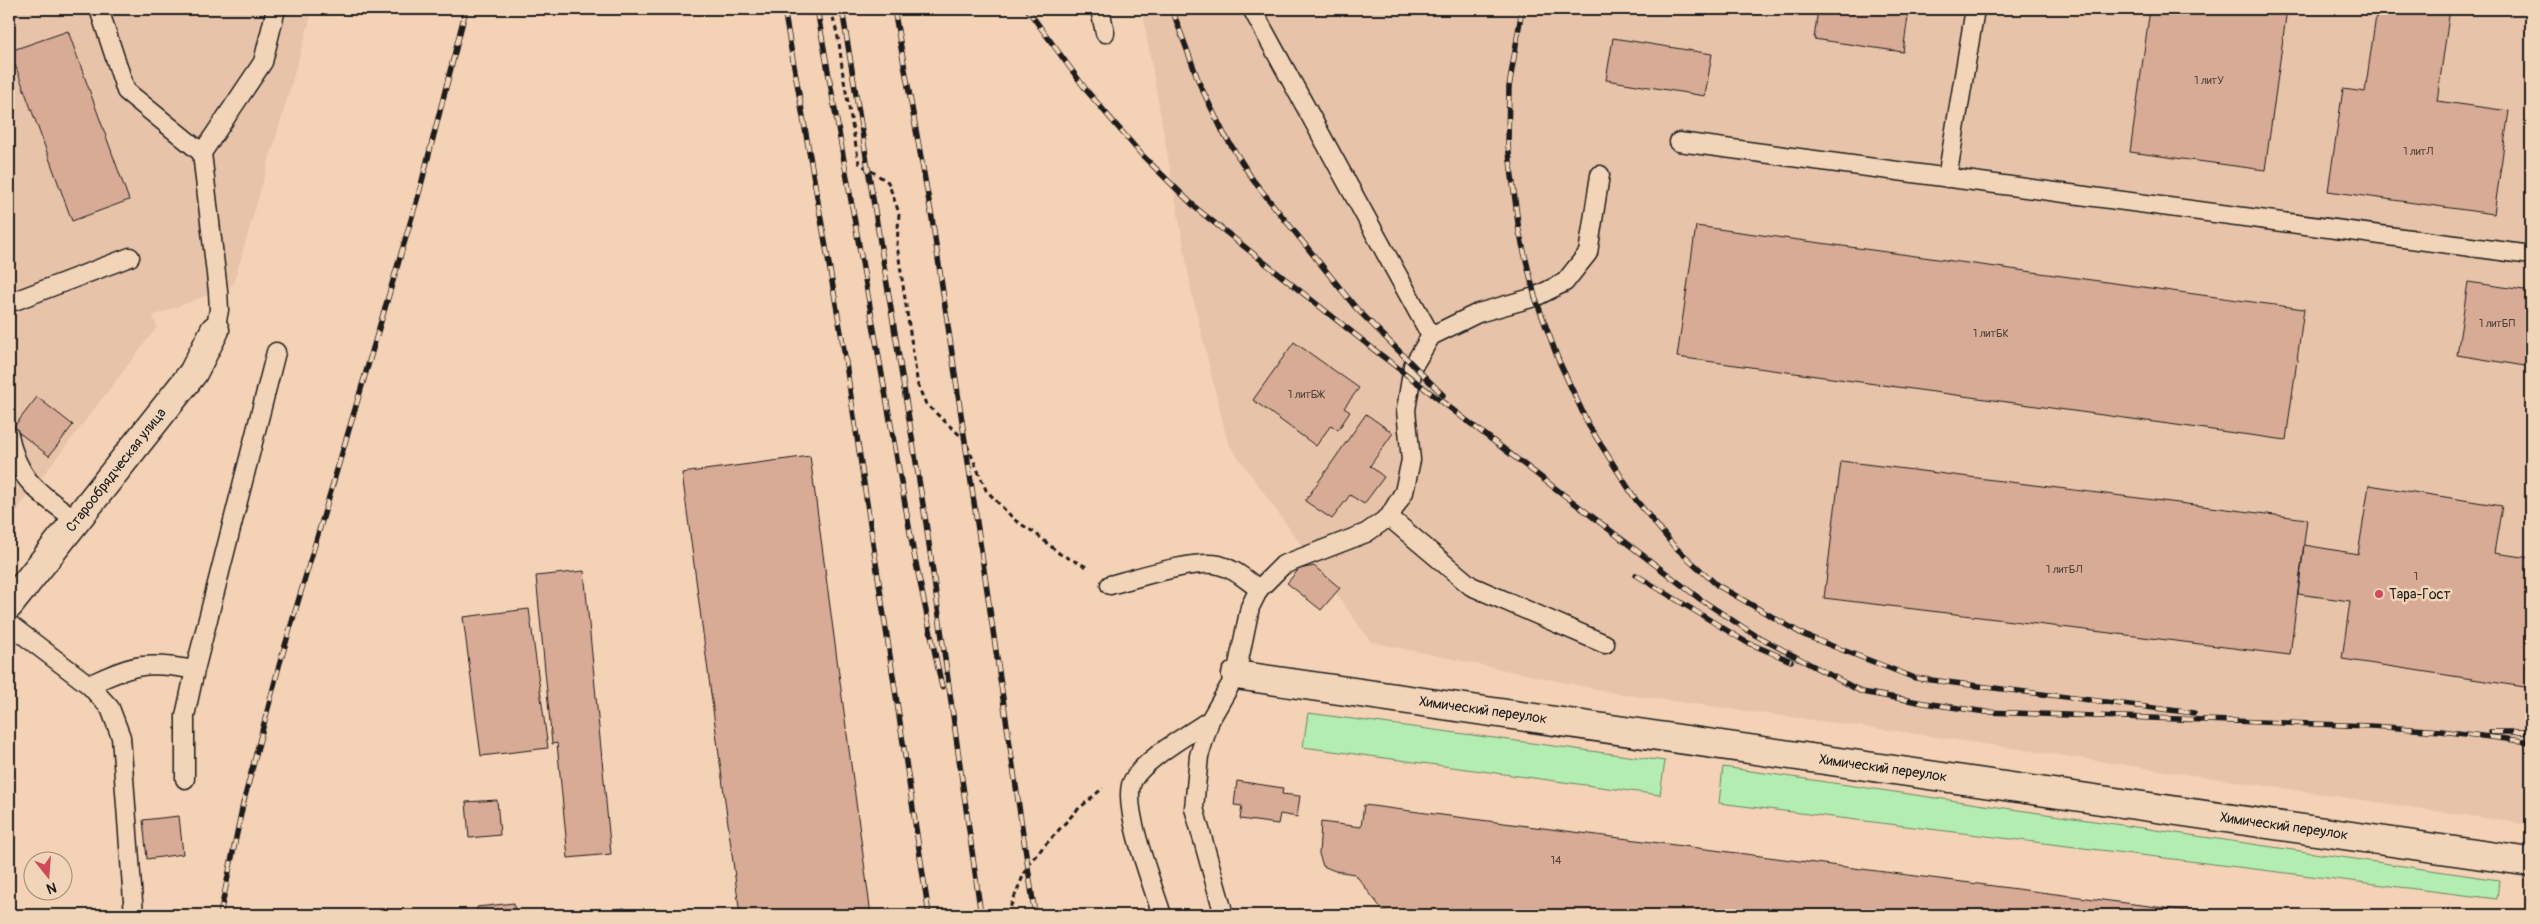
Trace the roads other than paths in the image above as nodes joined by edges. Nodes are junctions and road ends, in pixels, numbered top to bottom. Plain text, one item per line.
1 (99, 9) edge
2 (276, 9) edge
3 (1100, 9) edge
4 (1252, 9) edge
5 (1975, 9) edge
6 (1106, 33) dead end
7 (1679, 142) dead end
8 (202, 153) junction
9 (1600, 175) dead end
10 (1947, 178) junction
11 (2531, 255) edge
12 (130, 257) dead end
13 (9, 303) edge
14 (215, 330) joint
15 (1432, 336) junction
16 (276, 352) dead end
17 (9, 435) edge
18 (1389, 517) junction
19 (76, 520) junction
20 (1115, 583) road end
21 (1259, 589) junction
22 (9, 605) edge
23 (9, 624) edge
24 (1605, 644) dead end
25 (195, 670) junction
26 (1236, 675) junction
27 (89, 685) junction
28 (1210, 720) junction
29 (185, 779) dead end
30 (2531, 862) edge
31 (134, 915) edge
32 (1162, 915) edge
33 (1224, 915) edge

1 - 8 lane
2 - 8 lane
3 - 6 lane
4 - 15 lane
5 - 10 lane
7 - 10 lane
8 - 14 lane
9 - 15 lane
10 - 11 lane
12 - 13 lane
14 - 19 street, Старообрядческая улица
15 - 18 lane
16 - 25 lane
17 - 19 lane
18 - 21 lane
18 - 24 lane
19 - 22 street, Старообрядческая улица
20 - 21 lane
21 - 26 lane
23 - 27 lane
25 - 27 lane
25 - 29 lane
26 - 28 lane
26 - 30 street, Химический переулок
27 - 31 lane
28 - 32 lane
28 - 33 lane

